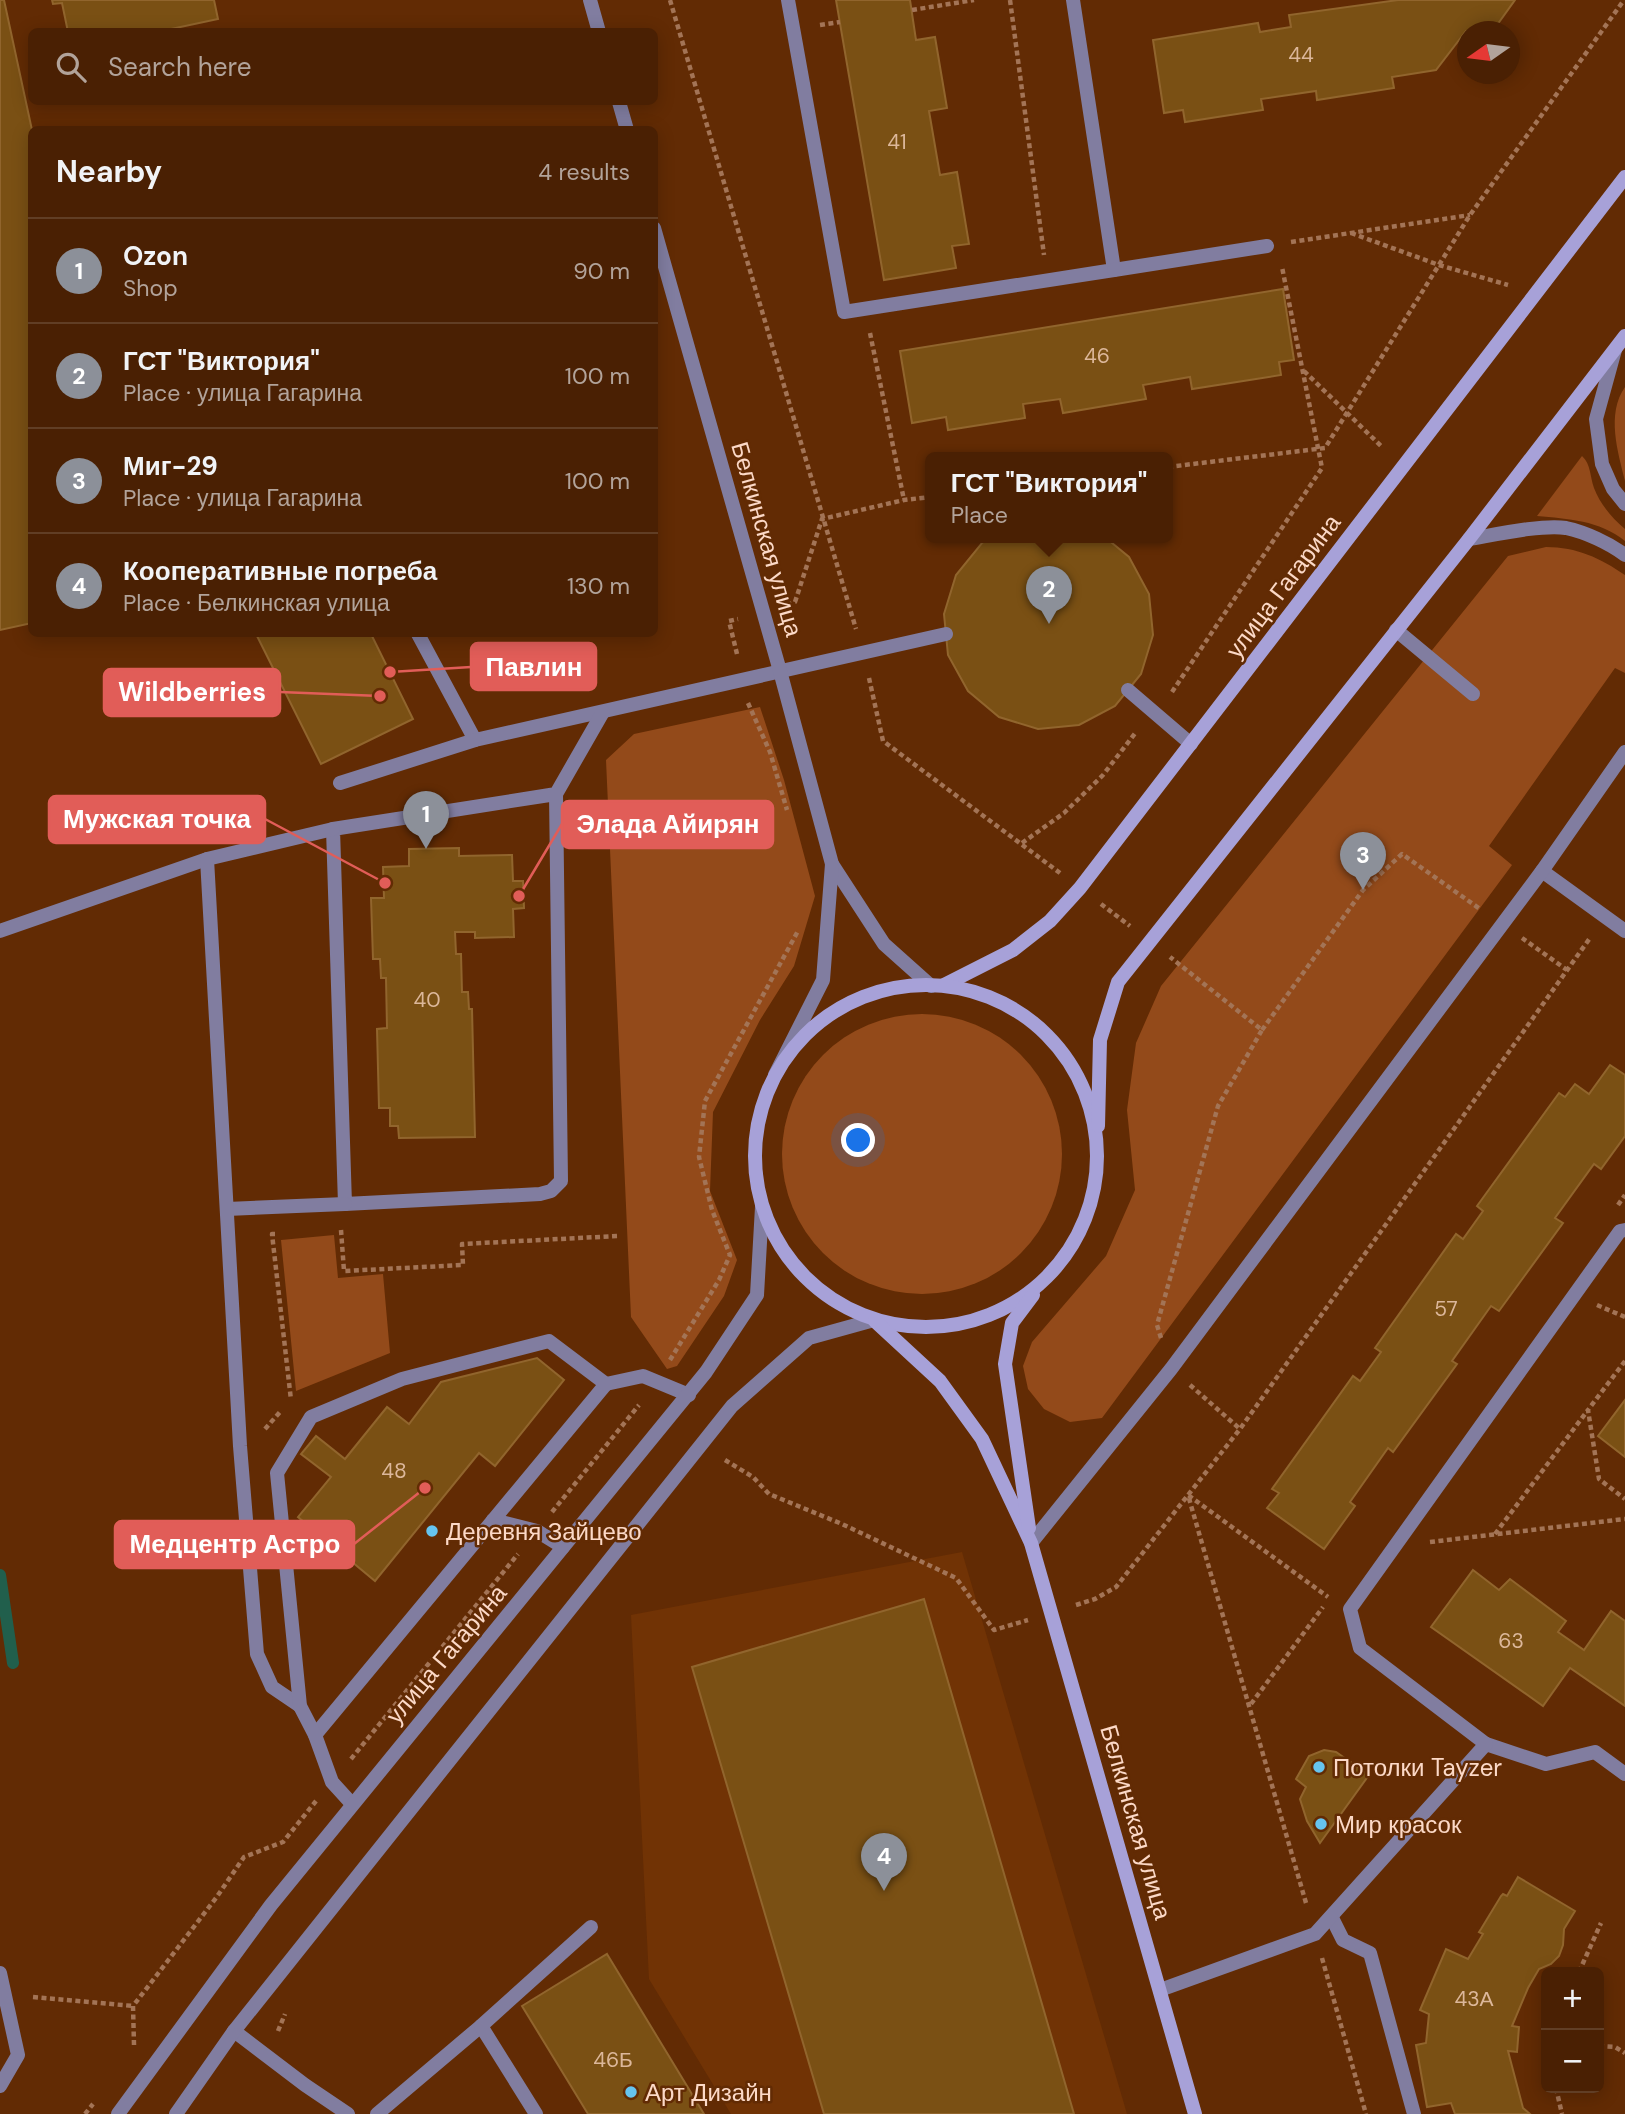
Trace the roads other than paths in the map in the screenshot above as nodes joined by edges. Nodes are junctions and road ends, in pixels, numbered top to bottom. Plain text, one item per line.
1 (590, 0) edge
2 (788, 0) edge
3 (1073, 0) edge
4 (598, 28) edge
5 (620, 105) edge
6 (626, 126) edge
7 (1625, 177) edge
8 (658, 242) edge
9 (1267, 246) road end
10 (1114, 270) junction
11 (1625, 336) edge
12 (1616, 348) junction
13 (1625, 504) edge
14 (1469, 539) junction
15 (1625, 555) edge
16 (1396, 630) junction
17 (946, 634) dead end
18 (420, 637) edge
19 (780, 671) junction
20 (1128, 690) dead end
21 (1473, 694) dead end
22 (603, 712) junction
23 (475, 740) junction
24 (1191, 744) junction
25 (1625, 752) edge
26 (340, 783) dead end
27 (556, 794) junction
28 (333, 829) junction
29 (207, 859) junction
30 (832, 864) junction
31 (1542, 871) junction
32 (0, 931) edge
33 (1625, 931) edge
34 (937, 985) junction
35 (775, 1075) junction
36 (1097, 1145) junction
37 (345, 1204) junction
38 (762, 1207) junction
39 (227, 1209) junction
40 (1625, 1230) edge
41 (1043, 1281) junction
42 (874, 1320) junction
43 (606, 1384) junction
44 (689, 1395) junction
45 (493, 1520) junction
46 (1031, 1543) junction
47 (563, 1547) junction
48 (300, 1706) junction
49 (315, 1735) junction
50 (1486, 1744) junction
51 (1625, 1773) edge
52 (352, 1804) junction
53 (1332, 1918) junction
54 (591, 1927) dead end
55 (0, 1973) edge
56 (1160, 1990) junction
57 (481, 2026) junction
58 (234, 2031) junction
59 (0, 2086) edge
60 (118, 2114) edge
61 (176, 2114) edge
62 (348, 2114) edge
63 (377, 2114) edge
64 (536, 2114) edge
65 (1195, 2114) edge
66 (1414, 2114) edge

1 - 4 street
2 - 10 street
3 - 10 street
5 - 6 street
7 - 24 main road, улица Гагарина
8 - 19 street, Белкинская улица
9 - 10 street
11 - 12 main road
12 - 13 street
12 - 14 main road
14 - 15 street
14 - 16 main road
16 - 21 street
16 - 36 main road
17 - 19 street
18 - 23 street
19 - 22 street
19 - 30 street, Белкинская улица
20 - 24 street
22 - 23 street
22 - 27 street
23 - 26 street
24 - 34 main road, улица Гагарина
25 - 31 street
27 - 28 street
27 - 37 street
28 - 29 street
28 - 37 street
29 - 32 street
29 - 39 street
30 - 34 street, Белкинская улица
30 - 35 street, Белкинская улица
31 - 33 street
31 - 46 street
34 - 35 main road
34 - 36 main road
35 - 38 main road
36 - 41 main road
37 - 39 street
38 - 42 main road
38 - 44 street, улица Гагарина
39 - 48 street
40 - 50 street
41 - 42 main road
41 - 46 main road, Белкинская улица
42 - 46 main road, Белкинская улица
42 - 58 street
43 - 44 street
43 - 45 street
43 - 48 street
44 - 47 street, улица Гагарина
45 - 47 street
45 - 49 street
46 - 56 main road, Белкинская улица
47 - 52 street, улица Гагарина
48 - 49 street
49 - 52 street
50 - 51 street
50 - 53 street
52 - 60 street, улица Гагарина
53 - 56 street
53 - 66 street
54 - 57 street
55 - 59 street
56 - 65 main road, Белкинская улица
57 - 63 street
57 - 64 street
58 - 61 street
58 - 62 street

